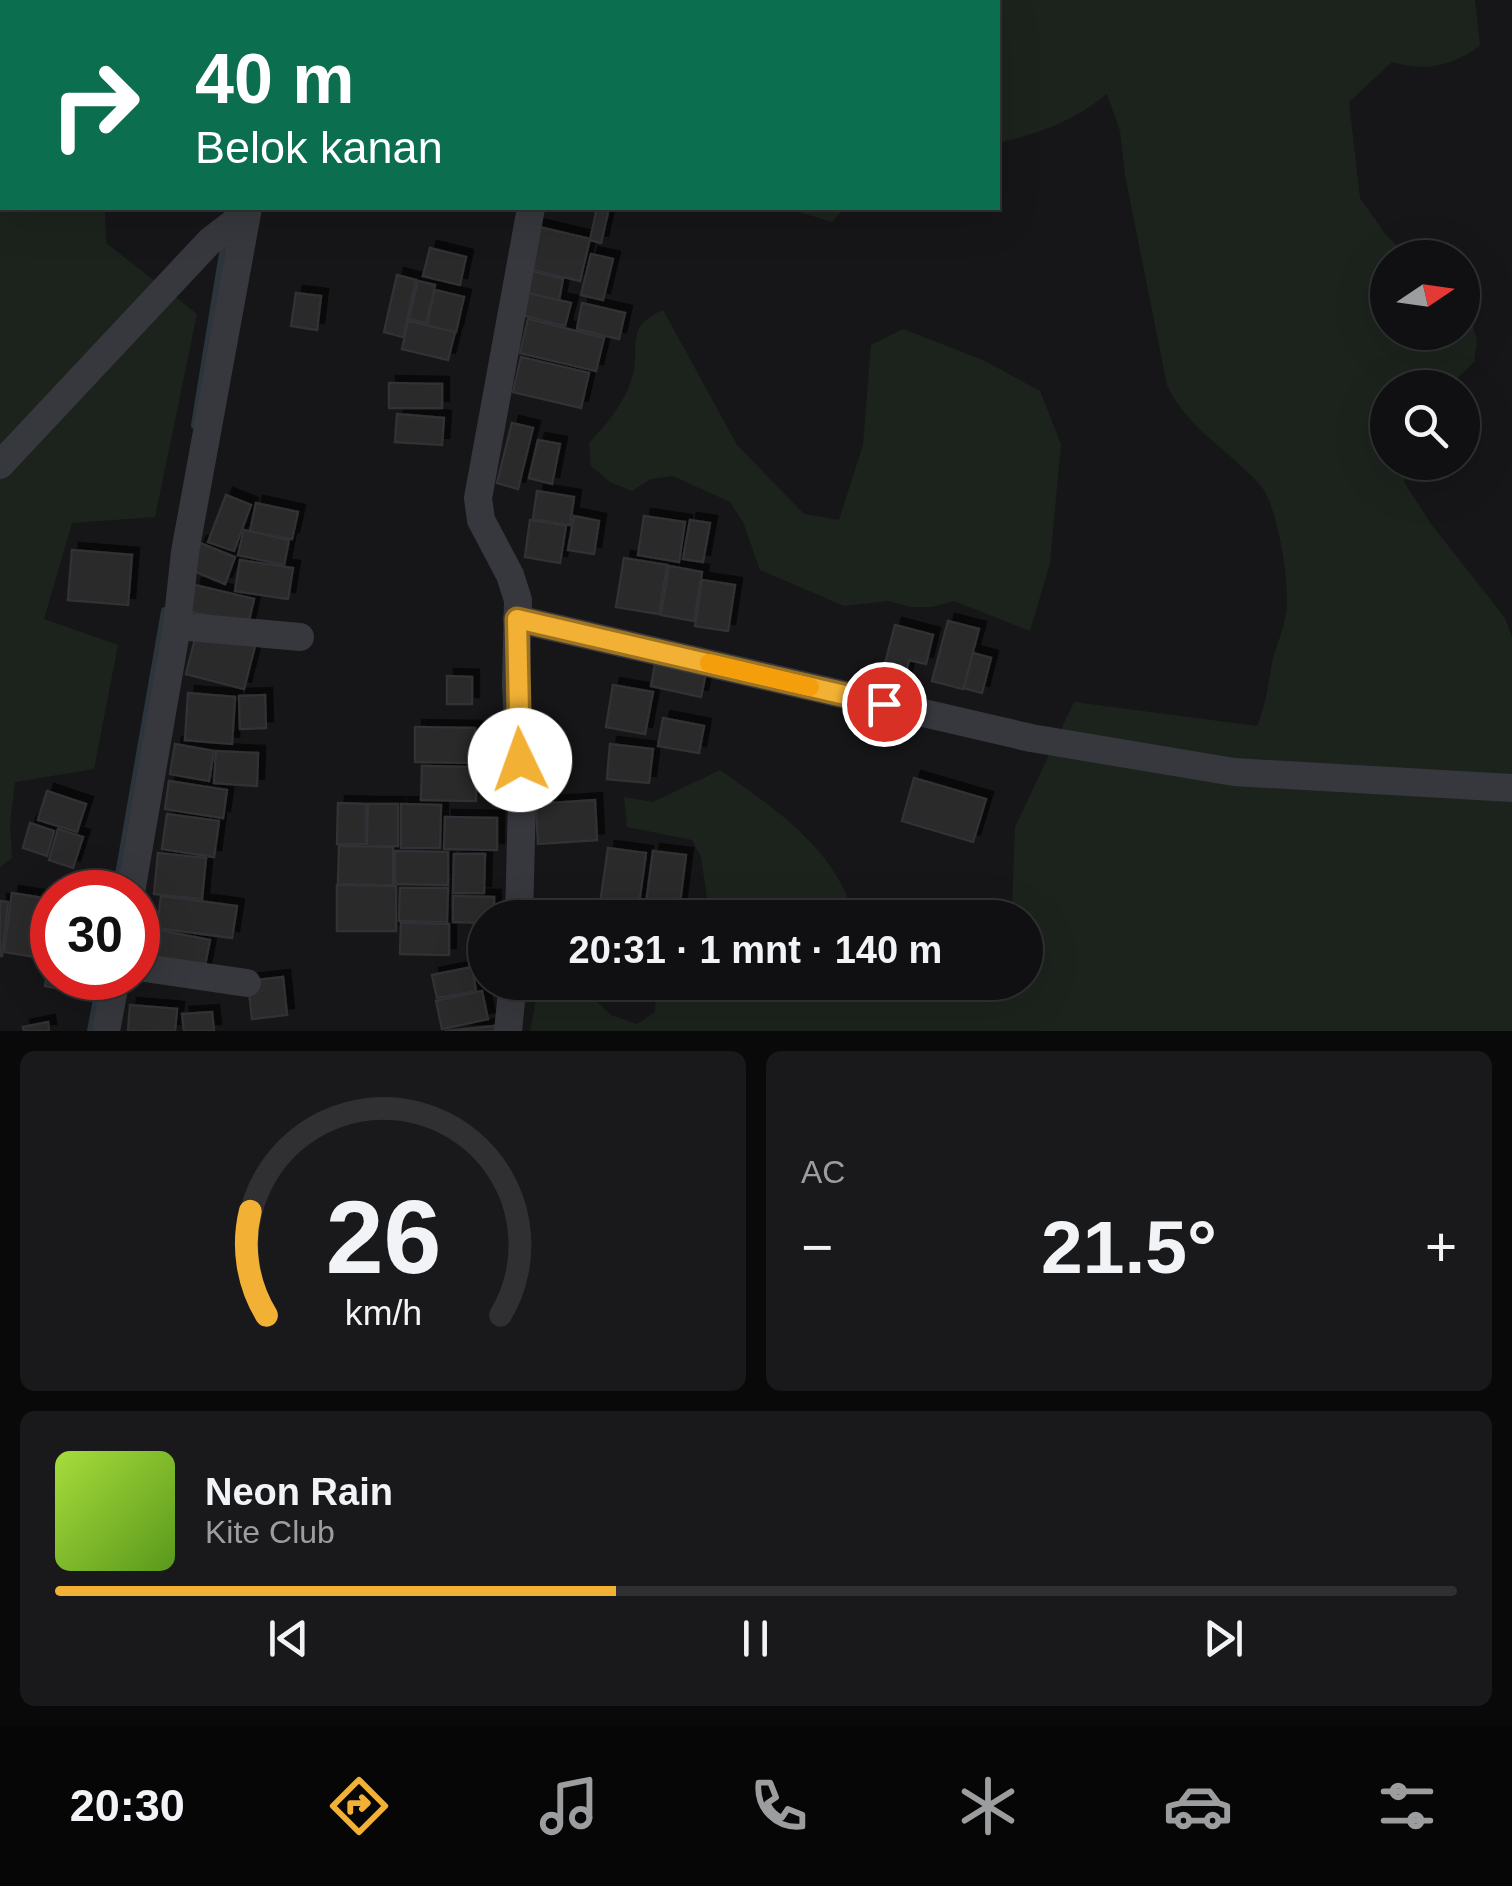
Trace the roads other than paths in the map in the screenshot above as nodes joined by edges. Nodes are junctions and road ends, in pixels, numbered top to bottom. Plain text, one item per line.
1 (531, 210) edge
2 (243, 212) edge
3 (0, 466) edge
4 (517, 619) junction
5 (177, 626) junction
6 (300, 637) dead end
7 (1512, 788) edge
8 (135, 870) edge
9 (519, 900) edge
10 (160, 970) edge
11 (248, 984) dead end
12 (112, 1000) edge
13 (511, 1000) edge
14 (106, 1031) edge
15 (508, 1031) edge

1 - 4 street
2 - 3 street
2 - 5 street
4 - 7 street
4 - 9 street
5 - 6 street
5 - 8 street
10 - 11 street
12 - 14 street
13 - 15 street

